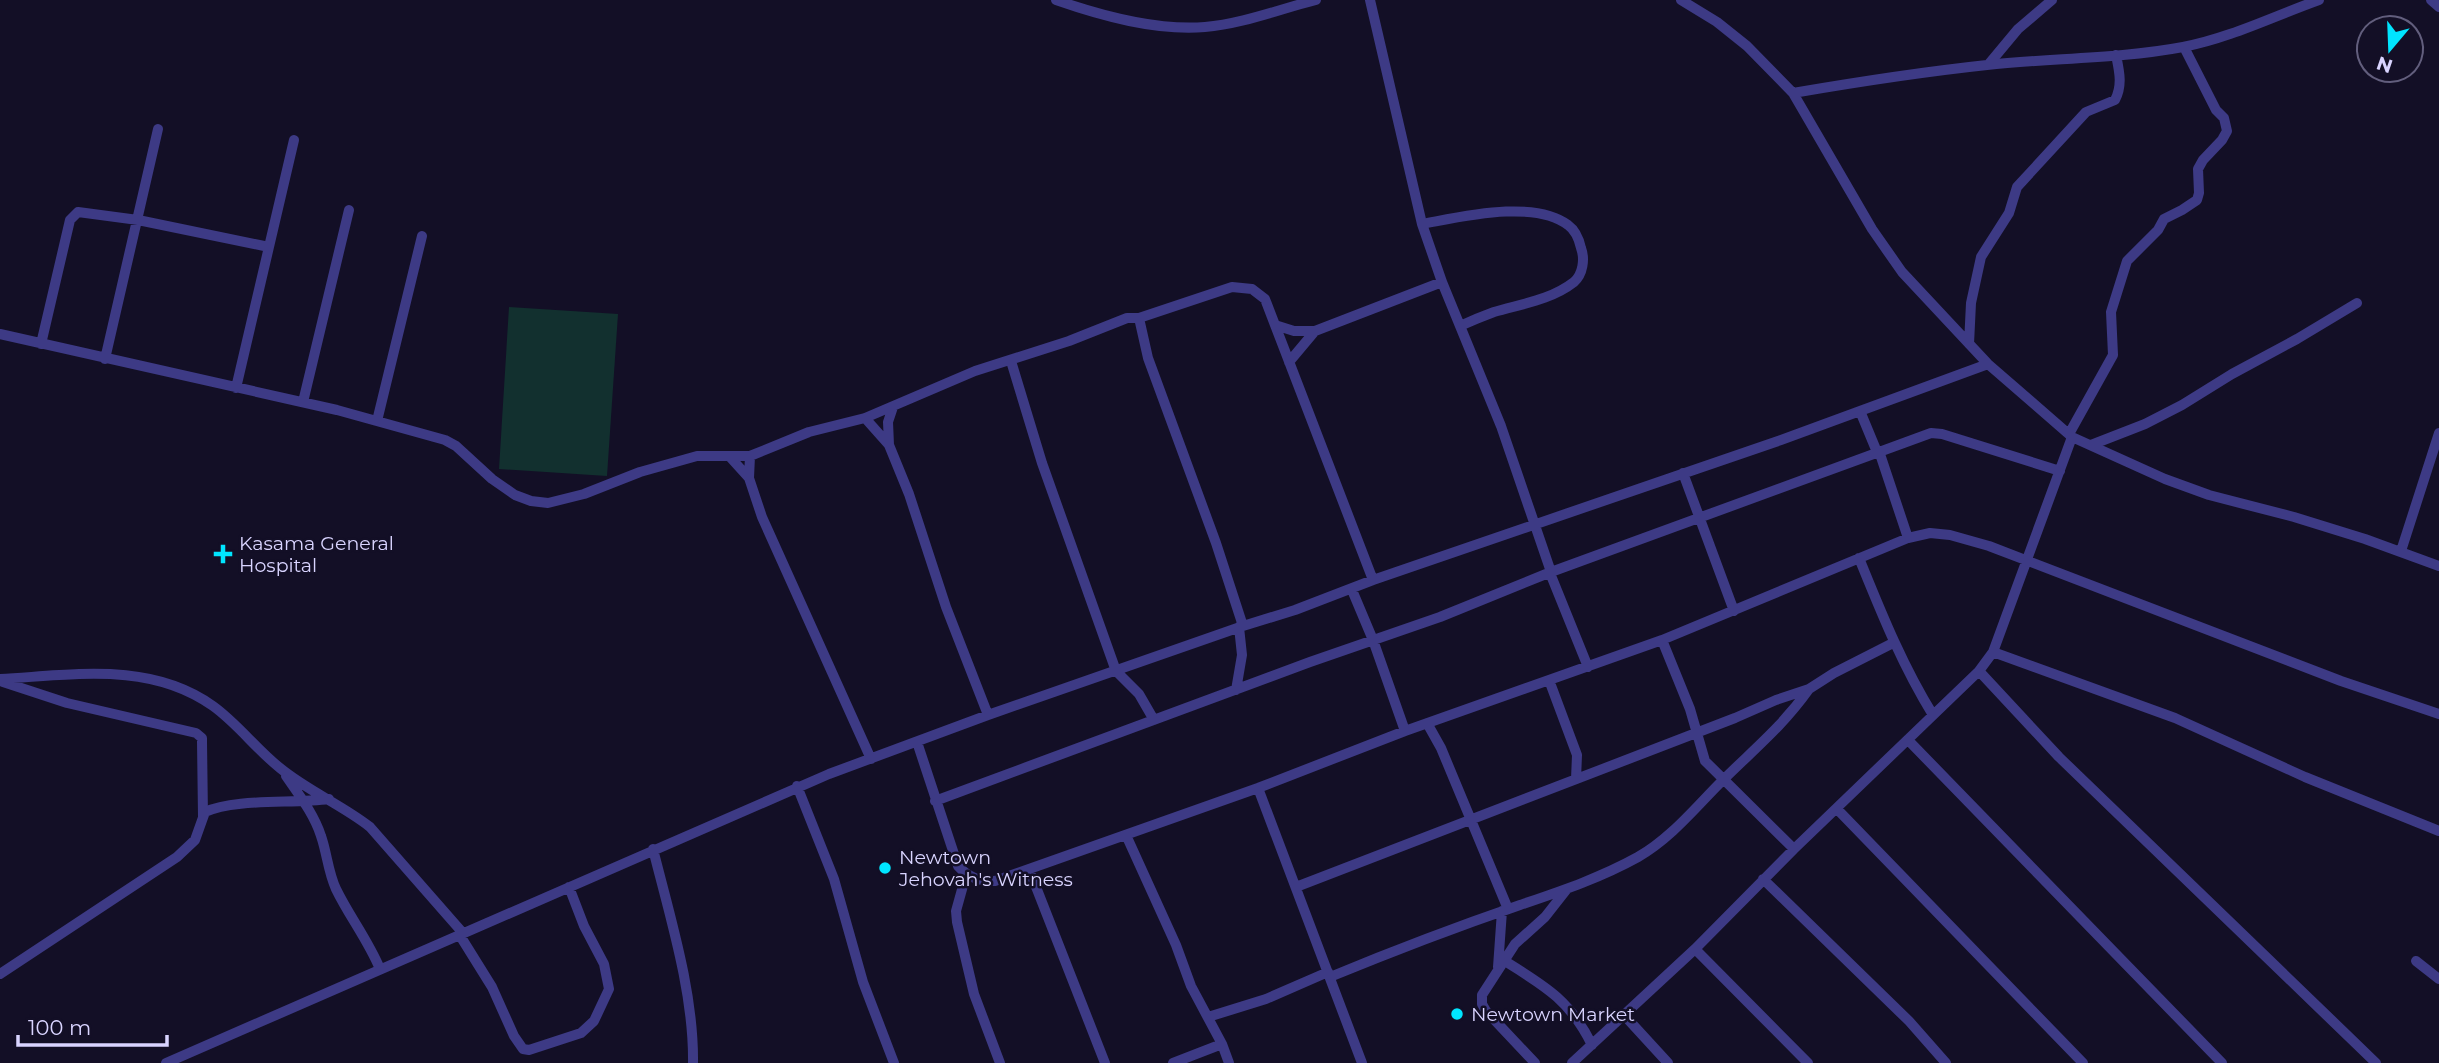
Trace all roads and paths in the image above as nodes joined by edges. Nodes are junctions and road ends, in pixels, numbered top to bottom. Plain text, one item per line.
1 (1056, 0) edge
2 (1316, 0) edge
3 (1370, 0) edge
4 (1681, 0) edge
5 (2052, 0) edge
6 (2319, 0) edge
7 (2431, 0) edge
8 (2439, 7) edge
9 (2184, 47) junction
10 (2116, 55) junction
11 (1988, 65) junction
12 (1793, 93) junction
13 (158, 129) dead end
14 (294, 140) dead end
15 (349, 211) dead end
16 (138, 220) junction
17 (1422, 224) junction
18 (422, 236) dead end
19 (269, 247) junction
20 (1442, 282) junction
21 (2357, 303) dead end
22 (1139, 318) junction
23 (1275, 325) junction
24 (1460, 326) junction
25 (1315, 331) junction
26 (0, 334) edge
27 (41, 344) junction
28 (1969, 344) junction
29 (105, 359) junction
30 (1011, 360) junction
31 (1289, 362) junction
32 (1989, 364) junction
33 (236, 388) junction
34 (303, 402) junction
35 (892, 407) junction
36 (1860, 411) junction
37 (865, 418) junction
38 (377, 421) junction
39 (2439, 433) edge
40 (2071, 436) junction
41 (889, 445) junction
42 (2091, 445) junction
43 (1878, 452) junction
44 (750, 456) junction
45 (730, 457) junction
46 (2060, 471) junction
47 (1683, 472) junction
48 (750, 478) junction
49 (1698, 519) junction
50 (1534, 524) junction
51 (1908, 538) junction
52 (2401, 551) junction
53 (1859, 558) junction
54 (2027, 561) junction
55 (2439, 566) edge
56 (1551, 573) junction
57 (1373, 580) junction
58 (1352, 590) junction
59 (1734, 611) junction
60 (1241, 627) junction
61 (1373, 640) junction
62 (1662, 640) junction
63 (1893, 643) junction
64 (1993, 652) junction
65 (1588, 667) junction
66 (1116, 671) junction
67 (1979, 671) junction
68 (0, 680) edge
69 (1549, 680) junction
70 (1809, 689) junction
71 (1236, 690) junction
72 (2439, 714) edge
73 (988, 715) junction
74 (1933, 715) junction
75 (1153, 720) junction
76 (1427, 723) junction
77 (1405, 731) junction
78 (1697, 732) junction
79 (1908, 740) junction
80 (917, 742) junction
81 (871, 759) junction
82 (282, 770) junction
83 (1576, 779) junction
84 (1723, 780) junction
85 (797, 786) junction
86 (1258, 788) junction
87 (329, 799) junction
88 (935, 801) junction
89 (304, 803) junction
90 (1837, 809) junction
91 (203, 816) junction
92 (1472, 820) junction
93 (2439, 831) edge
94 (1126, 835) junction
95 (653, 849) junction
96 (1794, 849) junction
97 (1029, 869) junction
98 (966, 875) junction
99 (1763, 878) junction
100 (569, 887) junction
101 (1296, 887) junction
102 (1567, 889) junction
103 (1505, 910) junction
104 (461, 933) junction
105 (1695, 949) junction
106 (2416, 961) dead end
107 (1500, 965) junction
108 (380, 969) junction
109 (0, 974) edge
110 (1329, 974) junction
111 (2439, 979) edge
112 (1625, 1016) junction
113 (1208, 1017) junction
114 (1222, 1044) junction
115 (1592, 1045) junction
116 (166, 1063) edge
117 (693, 1063) edge
118 (894, 1063) edge
119 (1000, 1063) edge
120 (1105, 1063) edge
121 (1173, 1063) edge
122 (1229, 1063) edge
123 (1362, 1063) edge
124 (1535, 1063) edge
125 (1572, 1063) edge
126 (1668, 1063) edge
127 (1808, 1063) edge
128 (1946, 1063) edge
129 (2082, 1063) edge
130 (2222, 1063) edge
131 (2376, 1063) edge

1 - 2 street
3 - 17 street
4 - 12 street
5 - 11 street
6 - 9 street
7 - 8 street
9 - 10 street
9 - 40 street
10 - 11 street
10 - 28 street
11 - 12 street
12 - 28 street
13 - 16 street
14 - 19 street
15 - 34 street
16 - 19 street
16 - 27 street
16 - 29 street
17 - 20 street
17 - 24 street
18 - 38 street
19 - 33 street
20 - 24 street
20 - 25 street
21 - 42 street
22 - 23 street
22 - 30 street
22 - 60 street
23 - 25 street
23 - 31 street
24 - 50 street
25 - 31 street
26 - 27 street
27 - 29 street
28 - 32 street
29 - 33 street
30 - 35 street
30 - 66 street
31 - 57 street
32 - 36 street
32 - 40 street
33 - 34 street
34 - 38 street
35 - 37 street
35 - 41 street
36 - 43 street
36 - 47 street
37 - 41 street
37 - 44 street
38 - 45 street
39 - 52 street
40 - 42 street
40 - 46 street
41 - 73 street
42 - 52 street
43 - 46 street
43 - 49 street
43 - 51 street
44 - 45 street
44 - 48 street
45 - 48 street
46 - 54 street
47 - 49 street
47 - 50 street
48 - 81 street
49 - 56 street
49 - 59 street
50 - 56 street
50 - 57 street
51 - 53 street
51 - 54 street
52 - 55 street
53 - 59 street
53 - 63 street
54 - 64 street
54 - 72 street
56 - 61 street
56 - 65 street
57 - 58 street
58 - 60 street
58 - 61 street
59 - 62 street
60 - 66 street
60 - 71 street
61 - 71 street
61 - 77 street
62 - 65 street
62 - 78 street
63 - 70 street
63 - 74 street
64 - 67 street
64 - 93 street
65 - 69 street
66 - 73 street
66 - 75 street
67 - 74 street
67 - 131 street
68 - 82 street
68 - 91 street
69 - 76 street
69 - 83 street
70 - 78 street
70 - 84 street
71 - 75 street
73 - 80 street
74 - 79 street
75 - 88 street
76 - 77 street
76 - 92 street
77 - 86 street
78 - 83 street
78 - 84 street
79 - 90 street
79 - 130 street
80 - 81 street
80 - 88 street
81 - 85 street
82 - 87 street
82 - 89 street
83 - 92 street
84 - 96 street
84 - 102 street
85 - 95 street
85 - 118 street
86 - 94 street
86 - 101 street
87 - 89 street
87 - 104 street
88 - 98 street
89 - 91 street
89 - 108 street
90 - 96 street
90 - 129 street
91 - 109 street
92 - 101 street
92 - 103 street
94 - 97 street
94 - 113 street
95 - 100 street
95 - 117 street
96 - 99 street
97 - 98 street
97 - 120 street
98 - 119 street
99 - 105 street
99 - 128 street
100 - 104 street
100 - 104 street
101 - 110 street
102 - 103 street
102 - 107 street
103 - 107 street
103 - 110 street
104 - 108 street
105 - 112 street
105 - 127 street
106 - 111 street
107 - 115 street
107 - 124 street
108 - 116 street
110 - 113 street
110 - 123 street
112 - 115 street
112 - 126 street
113 - 114 street
114 - 121 street
114 - 122 street
115 - 125 street

